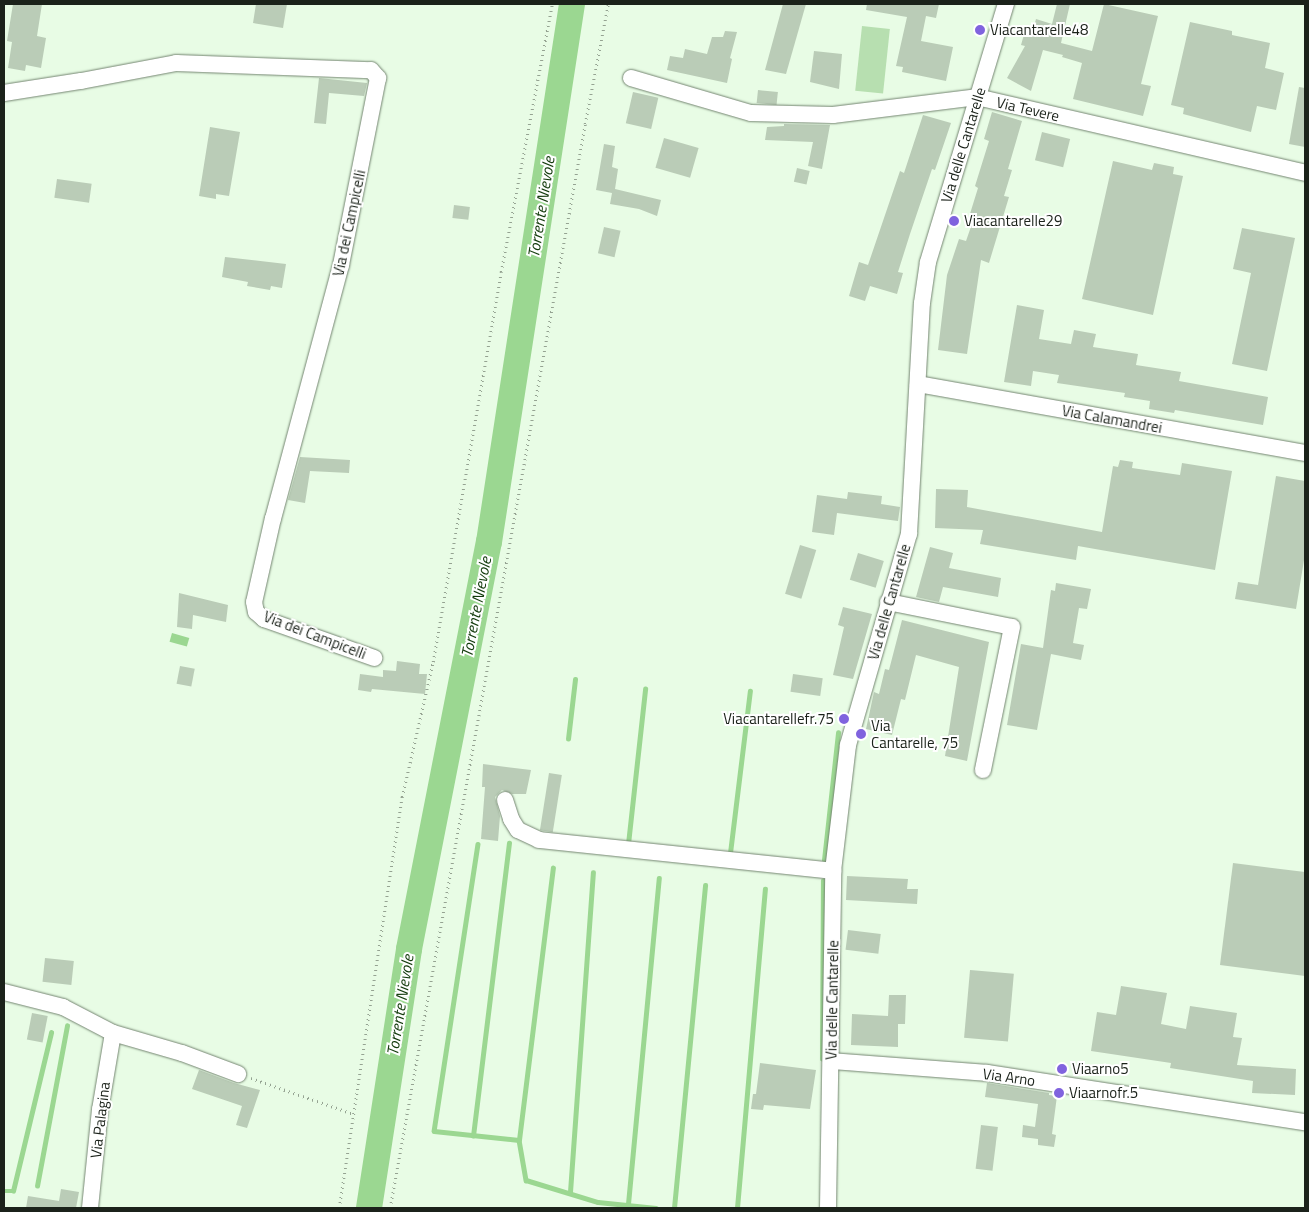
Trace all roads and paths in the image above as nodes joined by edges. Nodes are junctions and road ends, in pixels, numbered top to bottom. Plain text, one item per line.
1 (552, 4) edge
2 (608, 4) edge
3 (1006, 4) edge
4 (631, 78) dead end
5 (4, 93) edge
6 (977, 97) junction
7 (1305, 173) edge
8 (918, 384) junction
9 (1305, 453) edge
10 (888, 602) junction
11 (374, 658) dead end
12 (982, 770) dead end
13 (505, 800) dead end
14 (833, 870) junction
15 (4, 992) edge
16 (112, 1033) junction
17 (831, 1061) junction
18 (238, 1074) joint
19 (354, 1114) junction
20 (1305, 1122) edge
21 (90, 1208) edge
22 (339, 1208) edge
23 (390, 1208) edge
24 (828, 1208) edge

1 - 19 path
2 - 23 path
3 - 6 street, Via delle Cantarelle
4 - 6 street, Via Tevere
5 - 11 street, Via dei Campicelli
6 - 7 street, Via Tevere
6 - 8 street, Via delle Cantarelle
8 - 9 street, Via Calamandrei
8 - 10 street, Via delle Cantarelle
10 - 12 street
10 - 14 street, Via delle Cantarelle
13 - 14 street
14 - 17 street, Via delle Cantarelle
15 - 16 street
16 - 18 street
16 - 21 street, Via Palagina
17 - 20 street, Via Arno
17 - 24 street, Via delle Cantarelle
18 - 19 path
19 - 22 path

